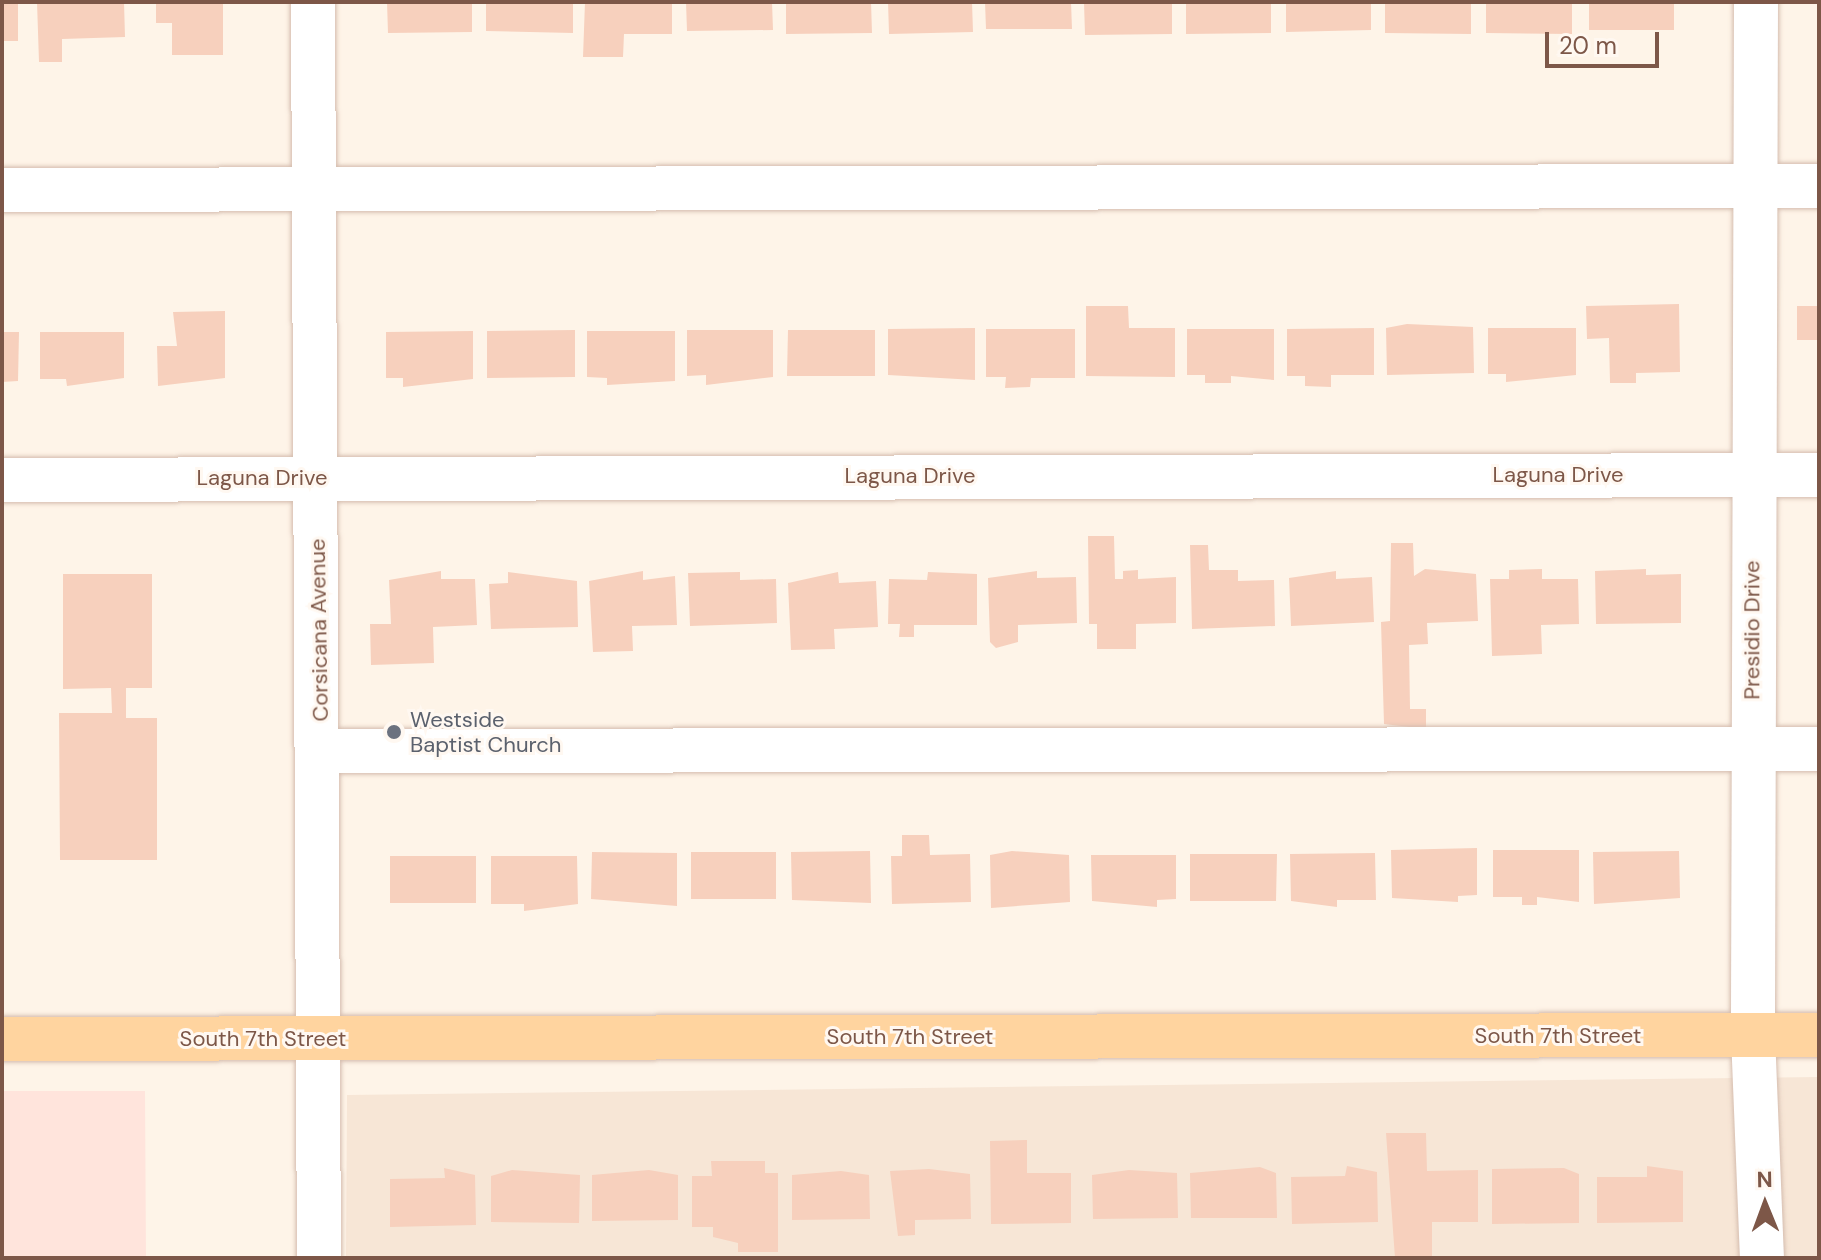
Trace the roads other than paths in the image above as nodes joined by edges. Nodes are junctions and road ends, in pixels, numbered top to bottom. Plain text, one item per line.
1 (313, 2) edge
2 (1756, 2) edge
3 (1750, 184) junction
4 (315, 186) junction
5 (1819, 186) edge
6 (2, 190) edge
7 (1752, 474) junction
8 (1819, 475) edge
9 (318, 477) junction
10 (2, 480) edge
11 (1753, 749) junction
12 (1819, 749) edge
13 (320, 751) junction
14 (1753, 1035) junction
15 (1819, 1035) edge
16 (323, 1038) junction
17 (2, 1039) edge
18 (319, 1258) edge
19 (1762, 1258) edge

1 - 4 street, Corsicana Avenue
2 - 3 street, Presidio Drive
3 - 4 street
3 - 5 street
3 - 7 street, Presidio Drive
4 - 6 street
4 - 9 street, Corsicana Avenue
7 - 8 street, Laguna Drive
7 - 9 street, Laguna Drive
7 - 11 street, Presidio Drive
9 - 10 street, Laguna Drive
9 - 13 street, Corsicana Avenue
11 - 12 street
11 - 13 street
11 - 14 street, Presidio Drive
13 - 16 street, Corsicana Avenue
14 - 15 main road, South 7th Street
14 - 16 main road, South 7th Street
14 - 19 street, Presidio Drive
16 - 17 main road, South 7th Street
16 - 18 street, Corsicana Avenue

